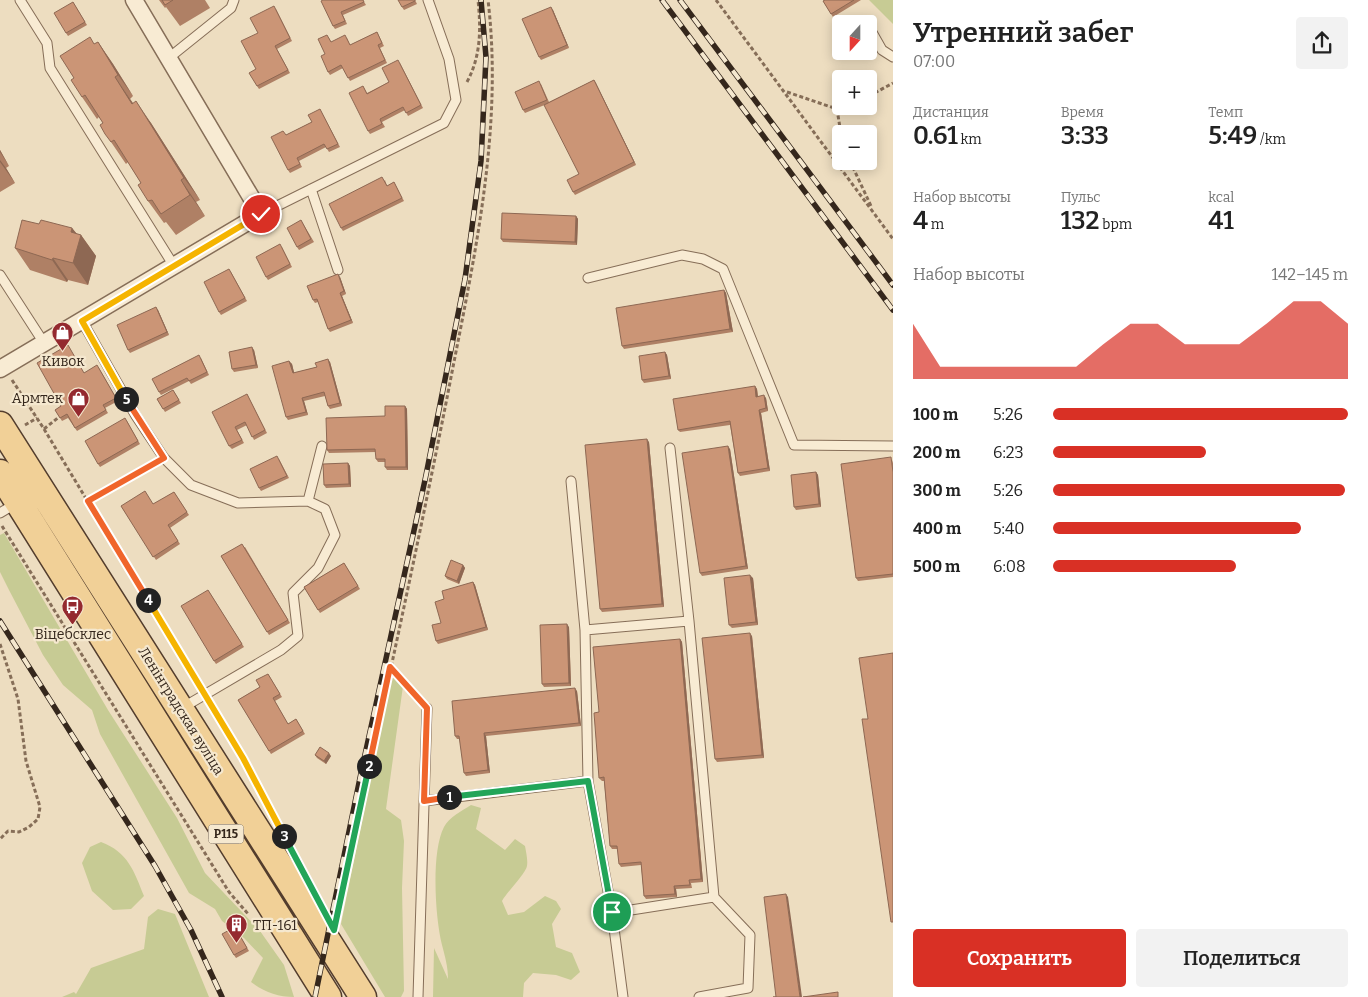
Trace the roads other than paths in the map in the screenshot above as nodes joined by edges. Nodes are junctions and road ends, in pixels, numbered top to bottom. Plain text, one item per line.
1 (20, 0) edge
2 (134, 0) edge
3 (234, 0) edge
4 (428, 0) edge
5 (878, 43) edge
6 (170, 57) junction
7 (893, 57) edge
8 (311, 189) junction
9 (261, 214) junction
10 (174, 266) junction
11 (338, 270) dead end
12 (0, 275) edge
13 (588, 278) dead end
14 (82, 321) junction
15 (44, 343) junction
16 (2, 368) edge
17 (10, 426) edge
18 (322, 446) dead end
19 (893, 446) edge
20 (670, 448) dead end
21 (0, 474) edge
22 (571, 480) dead end
23 (308, 501) junction
24 (9, 508) edge
25 (690, 621) junction
26 (586, 630) junction
27 (427, 708) road end
28 (180, 709) junction
29 (588, 781) junction
30 (424, 801) junction
31 (714, 897) junction
32 (612, 912) junction
33 (328, 997) edge
34 (363, 997) edge
35 (418, 997) edge
36 (623, 997) edge
37 (699, 997) edge

1 - 10 lane
2 - 6 street
3 - 6 lane
4 - 8 lane
5 - 7 lane
6 - 9 street
8 - 9 lane
8 - 11 lane
9 - 10 street
10 - 14 street
12 - 15 lane
13 - 19 lane
14 - 15 street
14 - 23 lane
15 - 16 street
17 - 28 main road, Ленінградская вуліца / Р115
18 - 23 lane
20 - 25 lane
21 - 24 main road, Ленінградская вуліца / Р115
22 - 26 lane
23 - 28 lane
24 - 33 main road, Ленінградская вуліца / Р115
25 - 26 lane
25 - 31 lane
26 - 29 lane
27 - 30 lane
28 - 34 main road, Ленінградская вуліца / Р115
29 - 30 lane
29 - 32 lane
30 - 35 lane
31 - 32 lane
31 - 37 lane
32 - 36 lane

